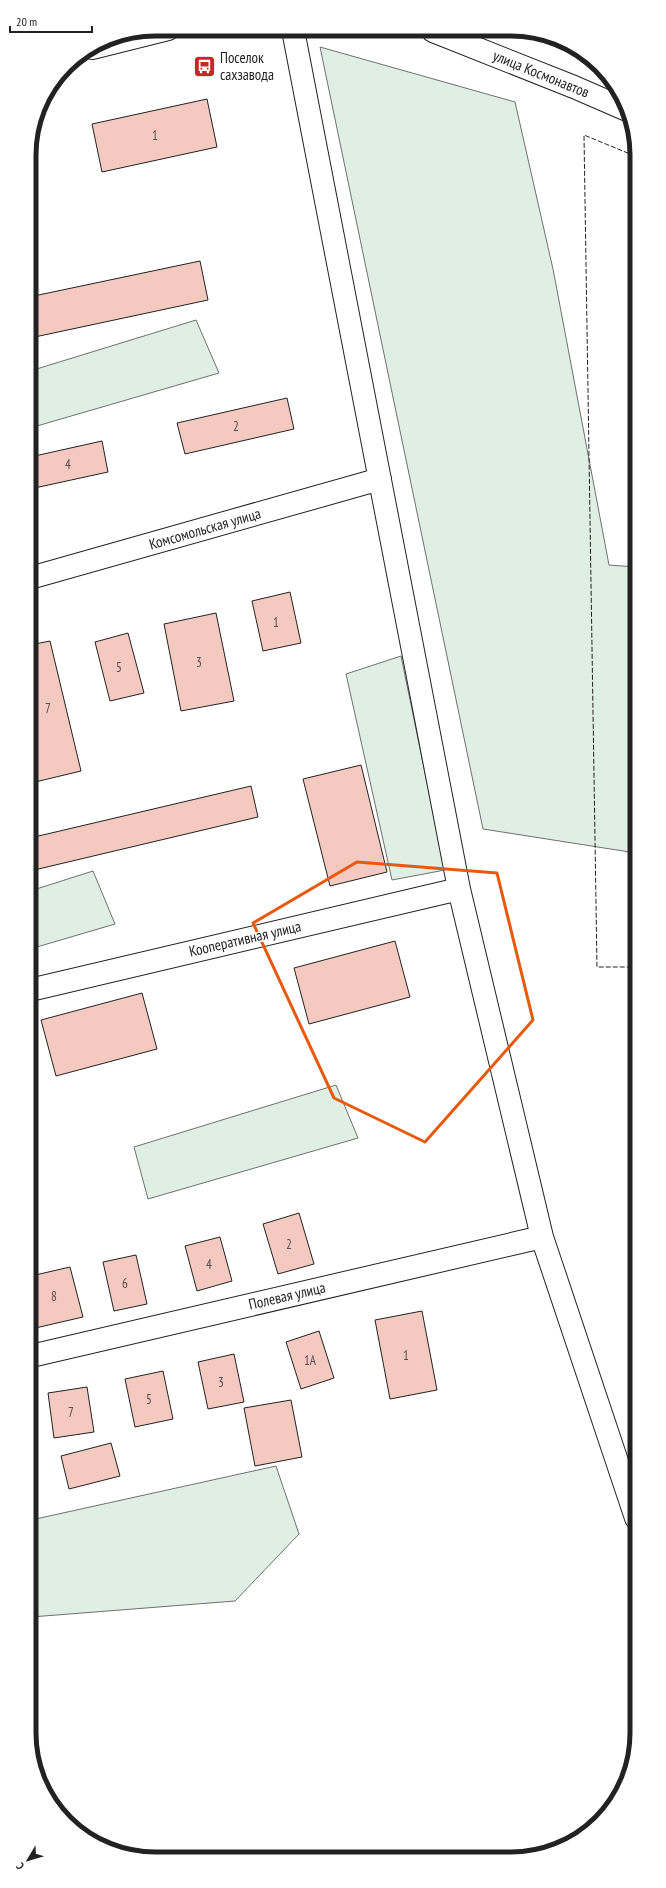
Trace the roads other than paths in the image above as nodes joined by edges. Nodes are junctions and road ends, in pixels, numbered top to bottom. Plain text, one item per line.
1 (294, 36) edge
2 (446, 36) edge
3 (620, 107) edge
4 (380, 479) junction
5 (36, 576) edge
6 (459, 889) junction
7 (36, 989) edge
8 (542, 1237) junction
9 (36, 1355) edge
10 (630, 1500) edge

1 - 4 street
2 - 3 street, улица Космонавтов
4 - 5 street, Комсомольская улица
4 - 6 street
6 - 7 street, Кооперативная улица
6 - 8 street
8 - 9 street, Полевая улица
8 - 10 street

